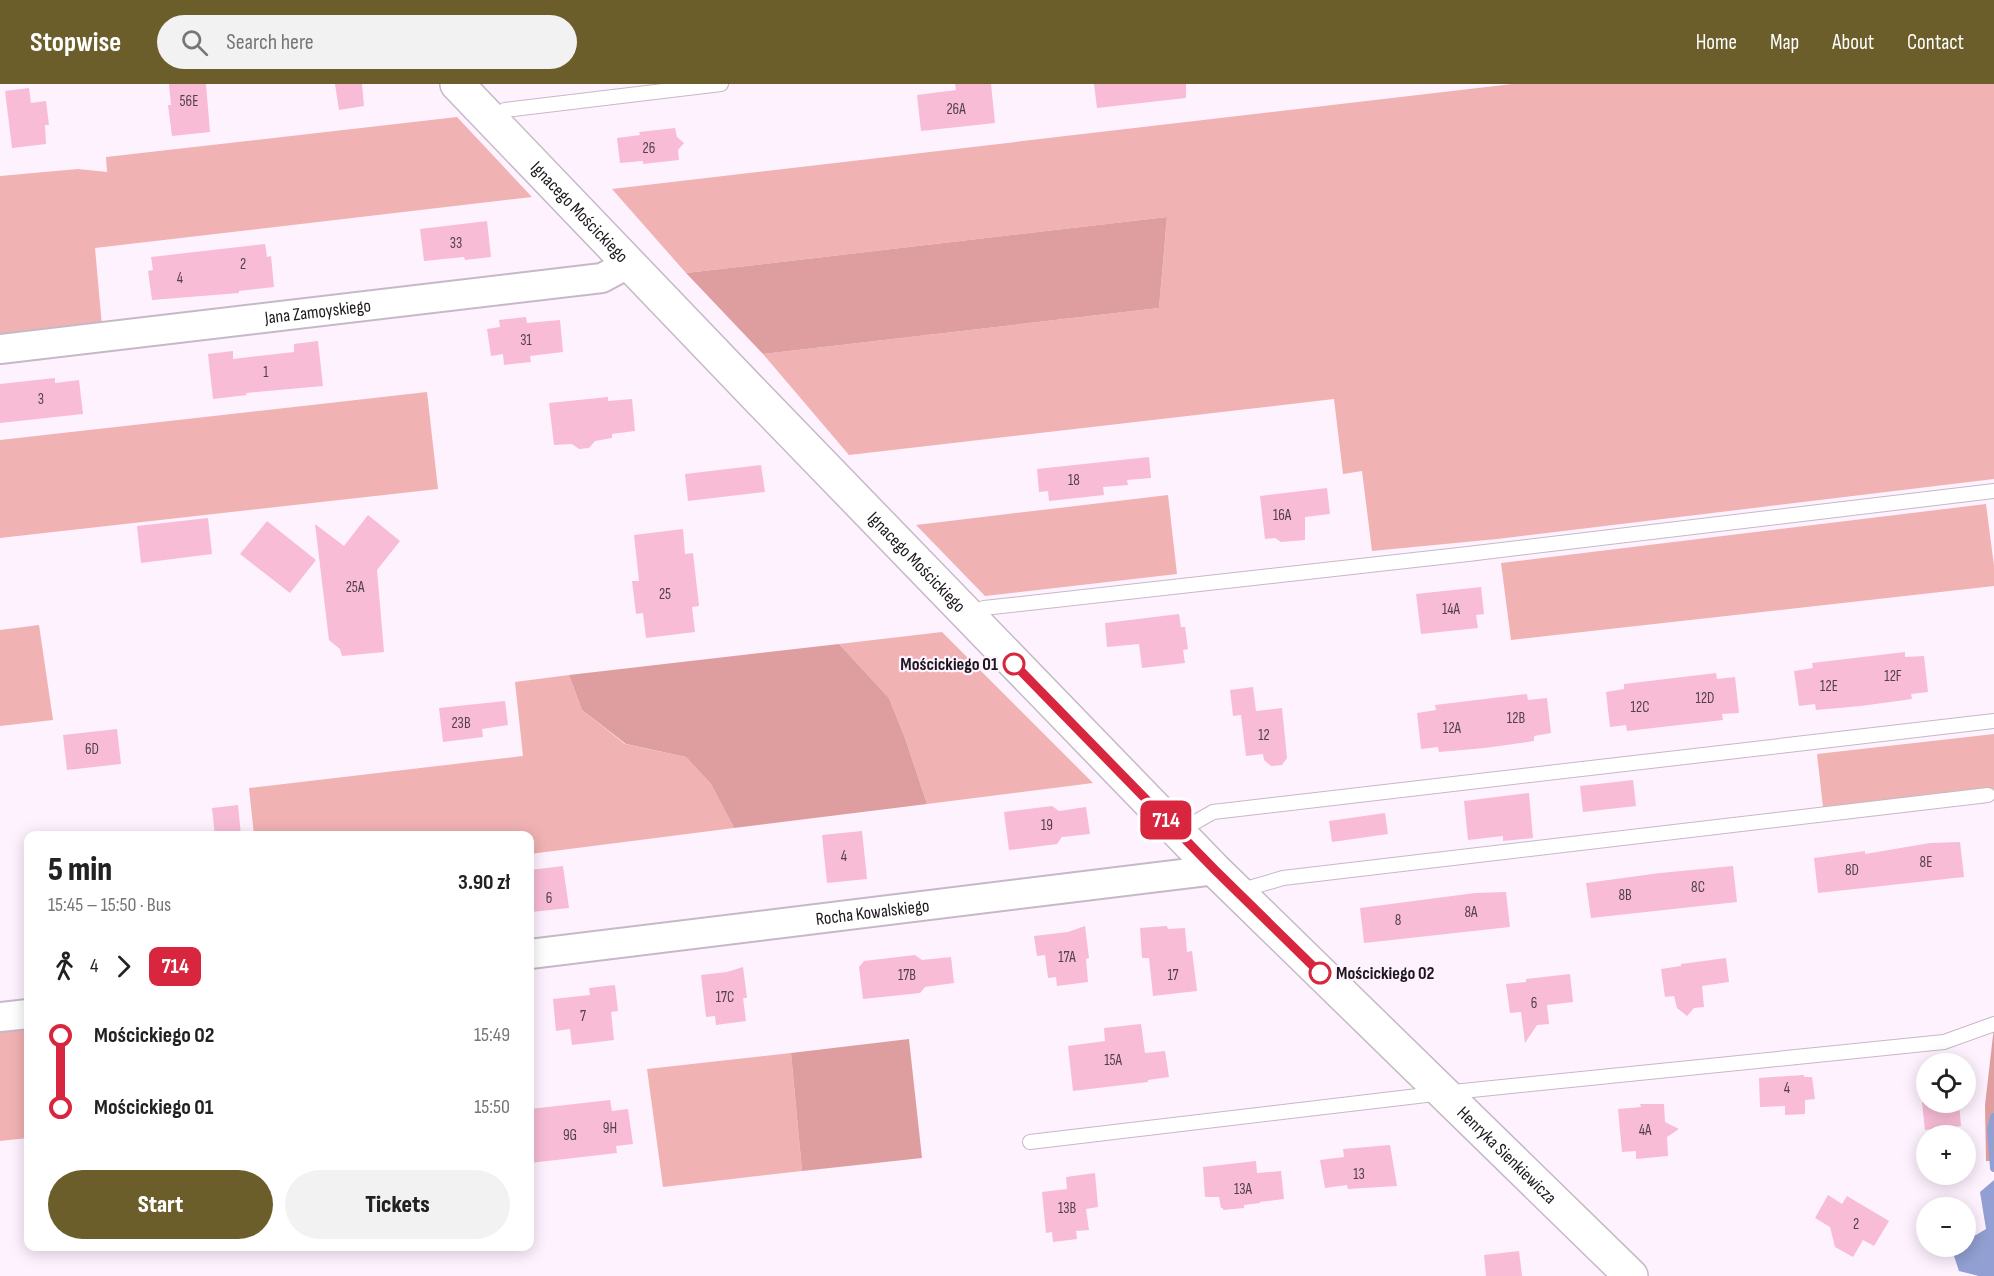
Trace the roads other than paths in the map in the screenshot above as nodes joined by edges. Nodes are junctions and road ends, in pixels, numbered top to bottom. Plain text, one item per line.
1 (458, 84) edge
2 (721, 84) edge
3 (491, 119) junction
4 (630, 263) junction
5 (0, 349) edge
6 (1994, 491) edge
7 (967, 614) junction
8 (1994, 721) edge
9 (1988, 795) dead end
10 (1178, 832) junction
11 (1226, 881) junction
12 (534, 954) edge
13 (24, 1014) edge
14 (0, 1017) edge
15 (1994, 1024) edge
16 (1382, 1035) joint
17 (1443, 1094) junction
18 (1030, 1142) dead end
19 (1631, 1276) edge

1 - 3 street, Ignacego Mościckiego
2 - 3 lane
3 - 4 street, Ignacego Mościckiego
4 - 5 street, Jana Zamoyskiego
4 - 7 street, Ignacego Mościckiego
6 - 7 lane
7 - 10 street, Ignacego Mościckiego
8 - 10 lane
9 - 11 lane
10 - 11 street, Ignacego Mościckiego
11 - 12 street, Rocha Kowalskiego
11 - 16 street, Ignacego Mościckiego
13 - 14 street
15 - 17 lane
16 - 17 street, Henryka Sienkiewicza
17 - 18 lane
17 - 19 street, Henryka Sienkiewicza

